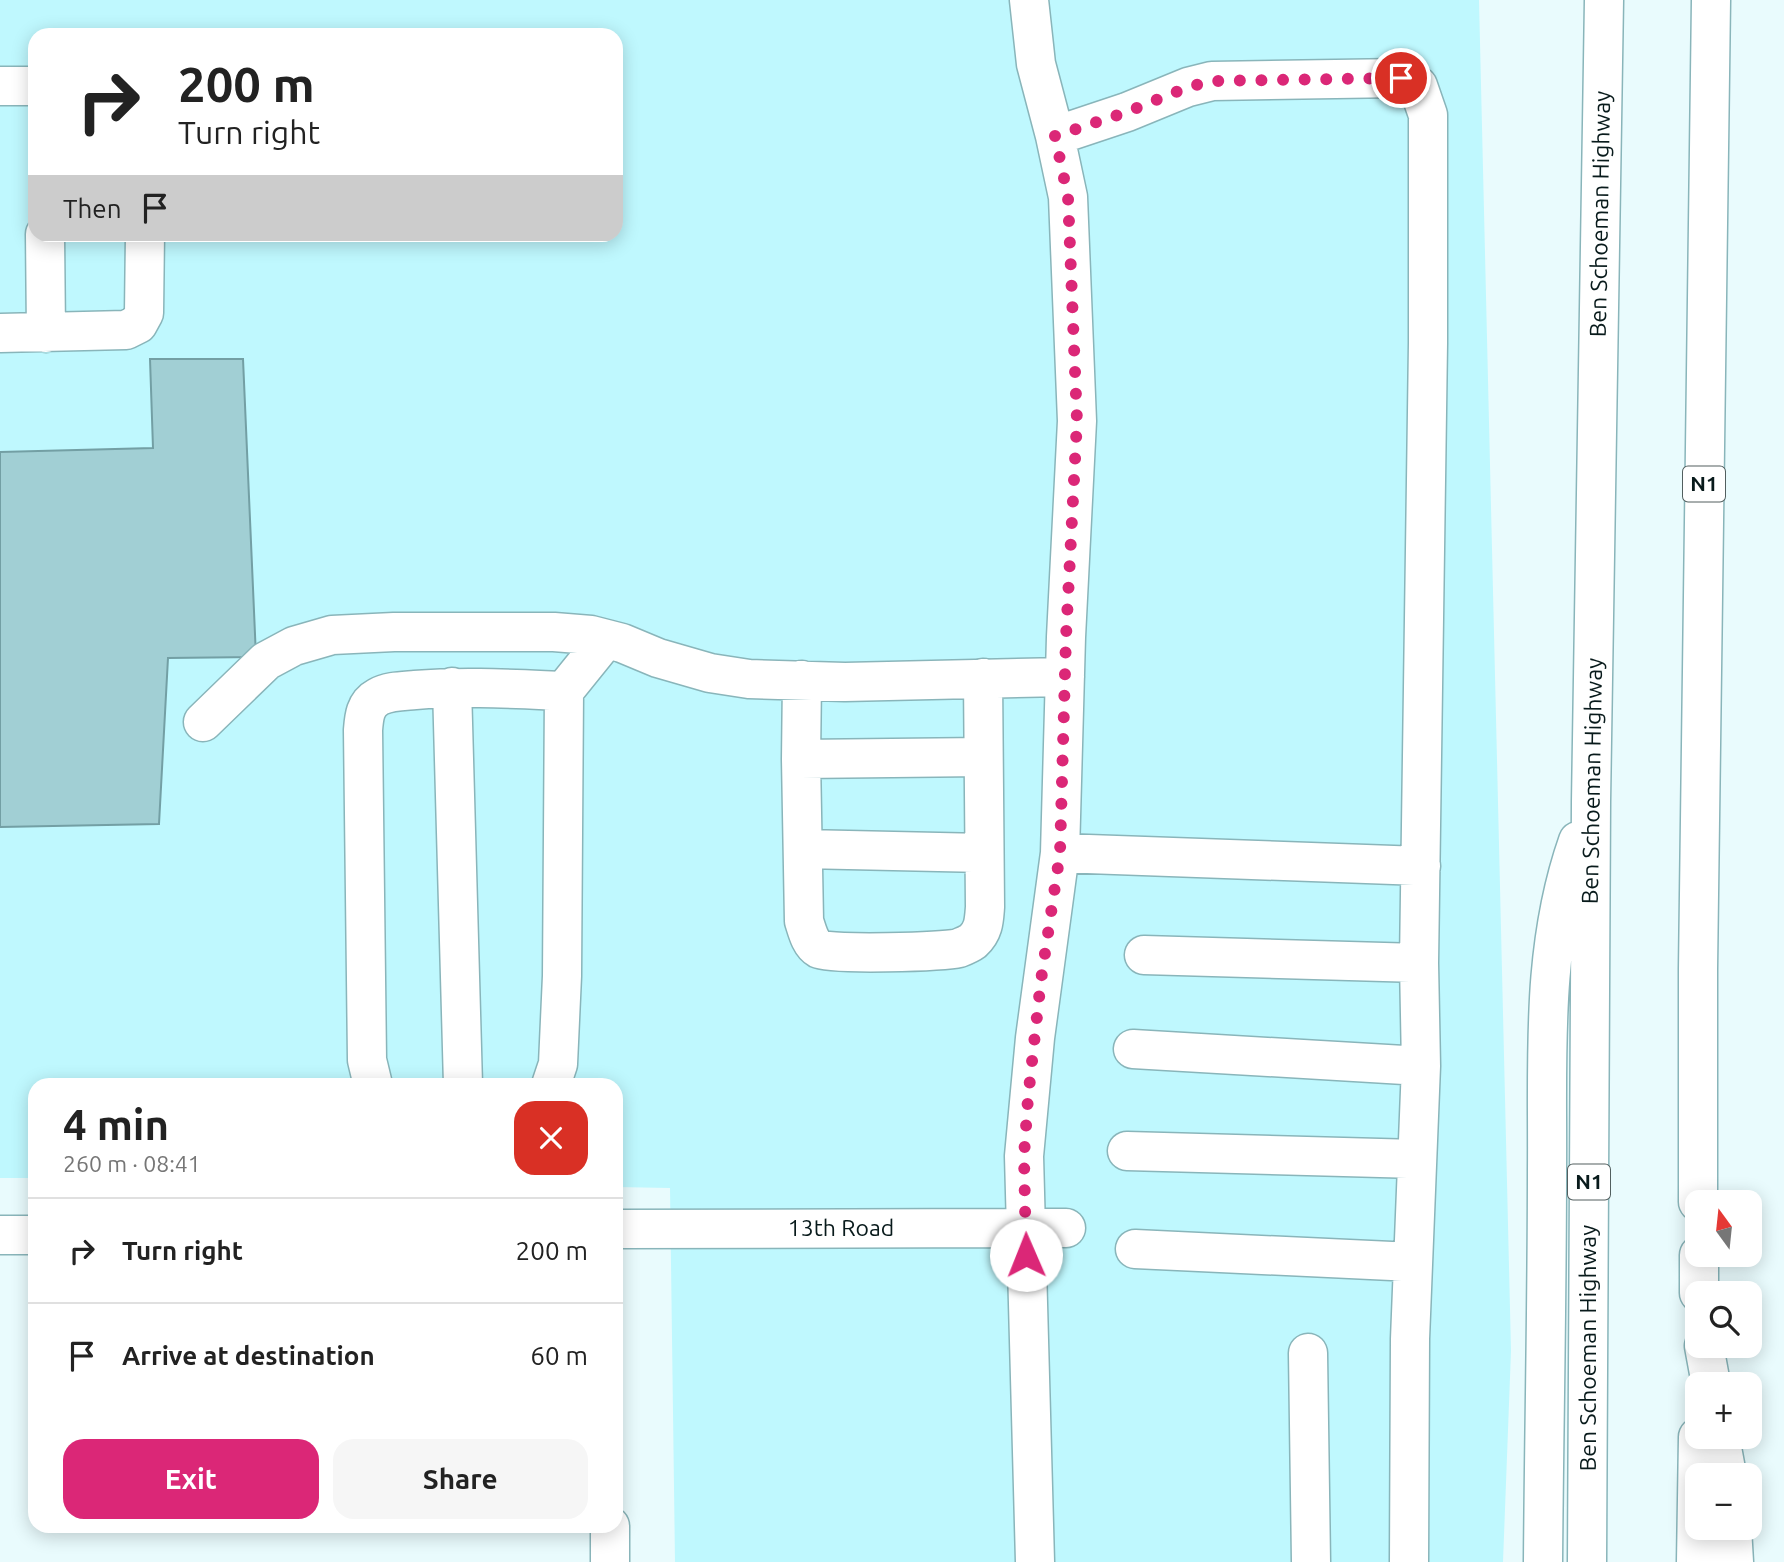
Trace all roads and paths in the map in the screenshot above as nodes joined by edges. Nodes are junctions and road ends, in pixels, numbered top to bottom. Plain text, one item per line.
1 (1029, 0) edge
2 (1604, 0) edge
3 (1712, 0) edge
4 (0, 86) edge
5 (28, 86) edge
6 (1055, 136) junction
7 (46, 242) edge
8 (145, 242) edge
9 (0, 333) edge
10 (46, 333) junction
11 (606, 639) junction
12 (1065, 677) junction
13 (983, 678) junction
14 (802, 680) junction
15 (452, 687) junction
16 (564, 691) junction
17 (203, 722) dead end
18 (983, 757) junction
19 (801, 759) junction
20 (1591, 802) junction
21 (803, 849) junction
22 (984, 853) junction
23 (1060, 853) junction
24 (1421, 866) junction
25 (1144, 955) dead end
26 (1419, 963) junction
27 (1133, 1049) dead end
28 (1421, 1066) junction
29 (371, 1078) edge
30 (463, 1078) edge
31 (553, 1078) edge
32 (1127, 1151) dead end
33 (1417, 1159) junction
34 (1698, 1190) edge
35 (1025, 1227) junction
36 (1066, 1228) dead end
37 (623, 1229) edge
38 (0, 1235) edge
39 (28, 1235) edge
40 (1135, 1249) dead end
41 (1413, 1262) junction
42 (1308, 1353) dead end
43 (1698, 1449) edge
44 (610, 1533) edge
45 (1733, 1540) edge
46 (610, 1562) edge
47 (1035, 1562) edge
48 (1311, 1562) edge
49 (1409, 1562) edge
50 (1543, 1562) edge
51 (1587, 1562) edge
52 (1696, 1562) edge
53 (1734, 1562) edge

1 - 6 main road
2 - 20 main road, Ben Schoeman Highway / N1
3 - 34 main road, N1
4 - 5 main road
6 - 12 main road
6 - 24 main road
7 - 10 main road
8 - 10 main road
9 - 10 main road
11 - 14 main road
11 - 16 main road
11 - 17 main road
12 - 13 main road
12 - 23 main road
13 - 14 main road
13 - 18 main road
14 - 19 main road
15 - 16 main road
15 - 29 main road
15 - 30 main road
16 - 31 main road
18 - 19 main road
18 - 22 main road
19 - 21 main road
20 - 50 main road
20 - 51 main road, Ben Schoeman Highway / N1
21 - 22 main road
21 - 22 main road
23 - 24 main road
23 - 35 main road
24 - 26 main road
25 - 26 main road
26 - 28 main road
27 - 28 main road
28 - 33 main road
32 - 33 main road
33 - 41 main road
35 - 36 main road, 13th Road
35 - 37 main road, 13th Road
35 - 47 main road
38 - 39 main road
40 - 41 main road
41 - 49 main road
42 - 48 main road
43 - 52 main road
44 - 46 main road
45 - 53 main road

